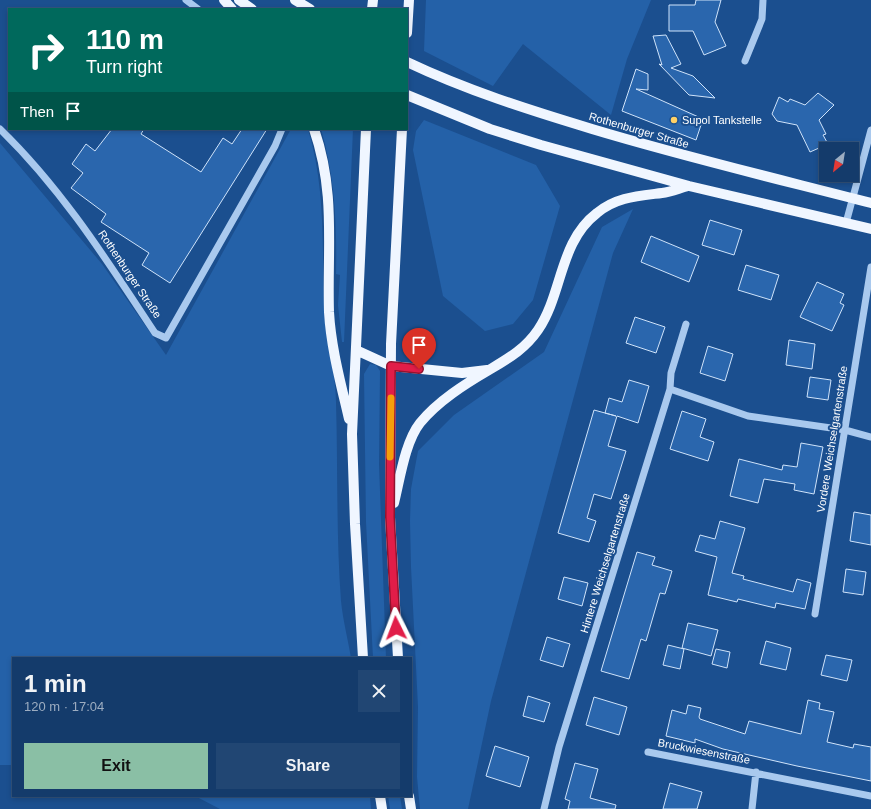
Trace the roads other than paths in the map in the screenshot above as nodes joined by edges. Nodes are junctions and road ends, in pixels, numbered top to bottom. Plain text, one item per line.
1 (186, 0) edge
2 (224, 0) edge
3 (238, 0) edge
4 (295, 0) edge
5 (409, 0) edge
6 (763, 0) edge
7 (197, 8) edge
8 (231, 8) edge
9 (250, 8) edge
10 (308, 8) edge
11 (408, 16) edge
12 (744, 61) dead end
13 (408, 62) edge
14 (408, 95) edge
15 (0, 129) edge
16 (282, 130) edge
17 (314, 130) edge
18 (366, 130) edge
19 (402, 130) edge
20 (871, 130) edge
21 (689, 186) junction
22 (852, 198) junction
23 (871, 203) edge
24 (846, 223) junction
25 (871, 229) edge
26 (871, 267) edge
27 (686, 324) dead end
28 (356, 350) junction
29 (391, 366) junction
30 (489, 370) junction
31 (670, 389) junction
32 (844, 430) junction
33 (352, 434) junction
34 (871, 437) edge
35 (390, 517) junction
36 (815, 614) dead end
37 (363, 657) edge
38 (398, 657) edge
39 (648, 752) dead end
40 (756, 772) junction
41 (871, 796) edge
42 (380, 797) edge
43 (409, 797) edge
44 (382, 809) edge
45 (411, 809) edge
46 (544, 809) edge
47 (752, 809) edge

1 - 7 street
2 - 8 main road
3 - 9 main road
4 - 10 main road
5 - 11 main road
6 - 12 street
13 - 22 main road, Rothenburger Straße
14 - 21 main road
15 - 16 street, Rothenburger Straße
17 - 33 main road
18 - 28 main road
19 - 29 main road
20 - 22 street
21 - 24 main road
21 - 30 main road
22 - 23 main road, Rothenburger Straße
22 - 24 street
24 - 25 main road
26 - 32 street, Vordere Weichselgartenstraße
27 - 31 street, Hintere Weichselgartenstraße
28 - 29 main road
28 - 33 main road
29 - 30 main road
29 - 35 main road
30 - 35 main road
31 - 32 street
31 - 46 street, Hintere Weichselgartenstraße
32 - 34 street
32 - 36 street, Vordere Weichselgartenstraße
33 - 37 main road
35 - 38 main road
39 - 40 street, Bruckwiesenstraße
40 - 41 street, Bruckwiesenstraße
40 - 47 street, Bruckwiesenstraße
42 - 44 main road
43 - 45 main road

